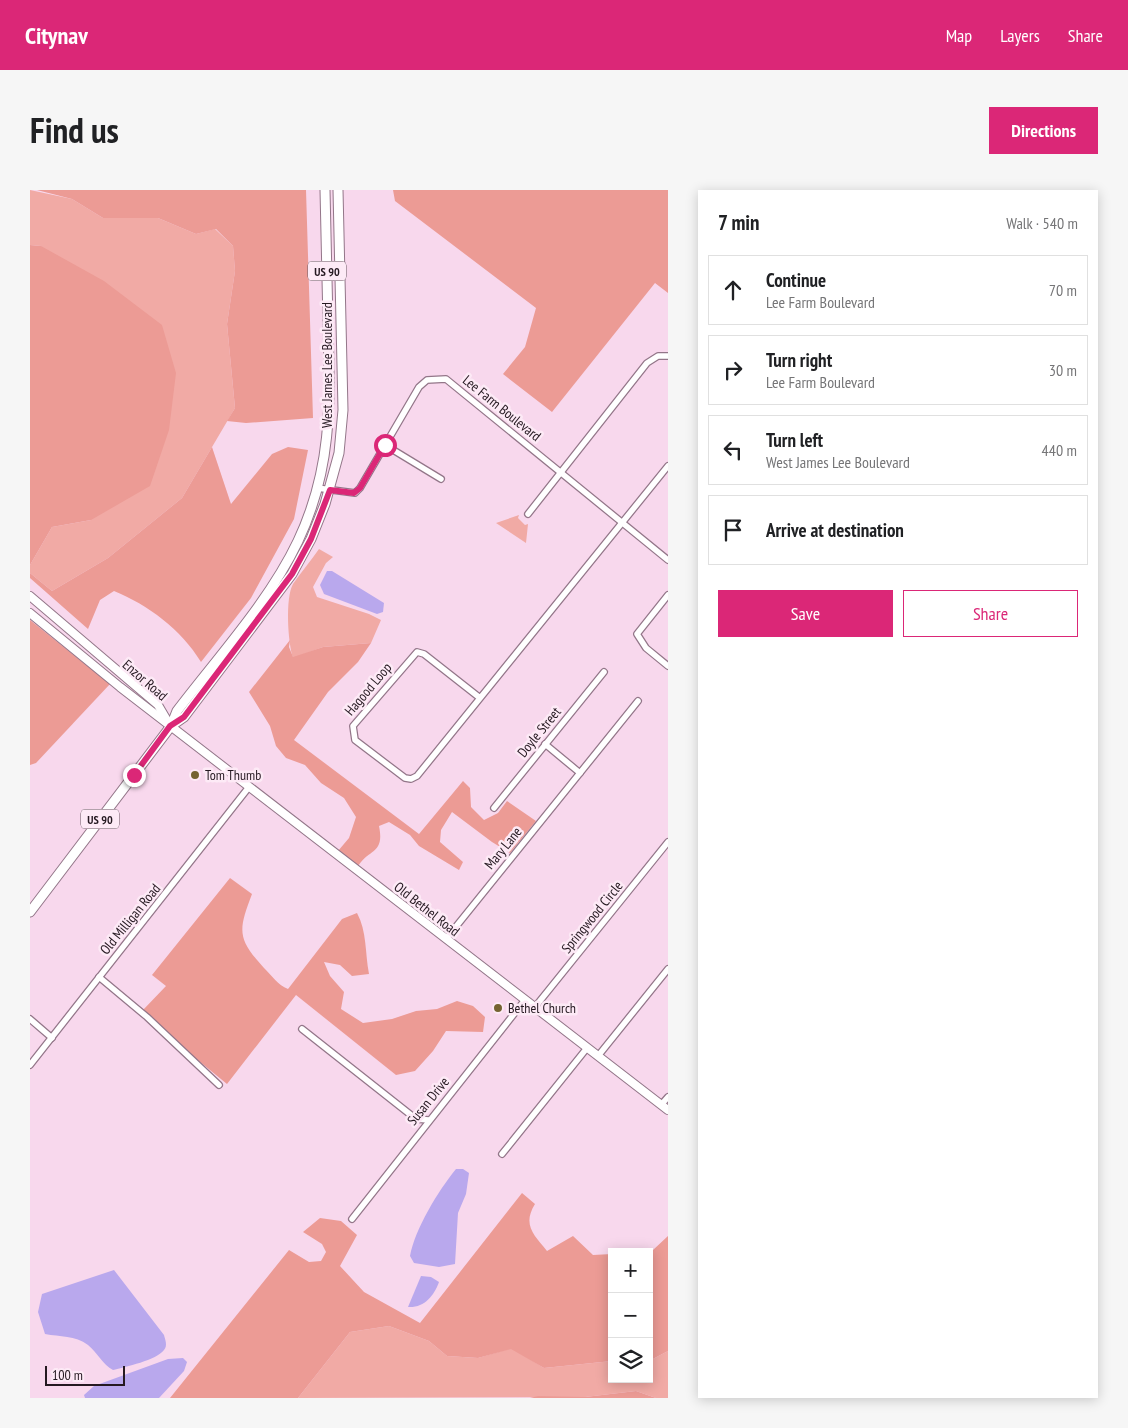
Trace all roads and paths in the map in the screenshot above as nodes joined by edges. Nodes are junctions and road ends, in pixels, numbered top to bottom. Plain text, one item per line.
1 (324, 190) edge
2 (338, 190) edge
3 (329, 352) junction
4 (342, 352) junction
5 (668, 356) edge
6 (385, 445) junction
7 (668, 466) edge
8 (560, 472) junction
9 (441, 479) dead end
10 (317, 488) junction
11 (330, 490) junction
12 (528, 514) dead end
13 (622, 522) junction
14 (668, 560) edge
15 (668, 595) edge
16 (30, 596) edge
17 (30, 613) edge
18 (668, 666) edge
19 (604, 672) dead end
20 (480, 698) junction
21 (638, 701) dead end
22 (170, 726) junction
23 (545, 744) junction
24 (580, 773) junction
25 (249, 787) junction
26 (494, 808) dead end
27 (668, 842) edge
28 (30, 912) edge
29 (446, 939) junction
30 (668, 969) edge
31 (99, 977) junction
32 (525, 1000) junction
33 (534, 1007) junction
34 (30, 1019) edge
35 (302, 1029) dead end
36 (52, 1038) junction
37 (587, 1048) junction
38 (598, 1056) junction
39 (30, 1065) edge
40 (219, 1085) dead end
41 (668, 1096) edge
42 (661, 1105) junction
43 (668, 1110) edge
44 (429, 1120) junction
45 (502, 1154) dead end
46 (352, 1219) dead end

1 - 3 main road, West James Lee Boulevard / US 90
2 - 4 main road, West James Lee Boulevard / US 90
3 - 4 street
3 - 10 main road, West James Lee Boulevard / US 90
4 - 11 main road, West James Lee Boulevard / US 90
5 - 8 street
6 - 8 street, Lee Farm Boulevard
6 - 9 street
6 - 11 street, Lee Farm Boulevard
7 - 13 street, Hagood Loop
8 - 12 street
8 - 13 street, Lee Farm Boulevard
10 - 11 street, Lee Farm Boulevard
10 - 22 main road, West James Lee Boulevard / US 90
11 - 22 main road, West James Lee Boulevard / US 90
13 - 14 street, Lee Farm Boulevard
13 - 20 street, Hagood Loop
15 - 18 street
16 - 22 street, Enzor Road
17 - 22 street, Enzor Road
19 - 23 street, Doyle Street
20 - 20 street, Hagood Loop
21 - 24 street, Mary Lane
22 - 25 street, Old Bethel Road
22 - 28 main road, West James Lee Boulevard / US 90
23 - 24 street
23 - 26 street, Doyle Street
24 - 29 street, Mary Lane
25 - 29 street, Old Bethel Road
25 - 31 street, Old Milligan Road
27 - 33 street, Springwood Circle
29 - 32 street, Old Bethel Road
30 - 38 street
31 - 36 street, Old Milligan Road
31 - 40 street
32 - 33 street, Old Bethel Road
32 - 44 street, Susan Drive
33 - 37 street, Old Bethel Road
34 - 36 street
35 - 44 street
36 - 39 street, Old Milligan Road
37 - 38 street, Old Bethel Road
37 - 45 street
38 - 42 street, Old Bethel Road
41 - 42 street
42 - 43 street, Old Bethel Road
44 - 46 street, Susan Drive

